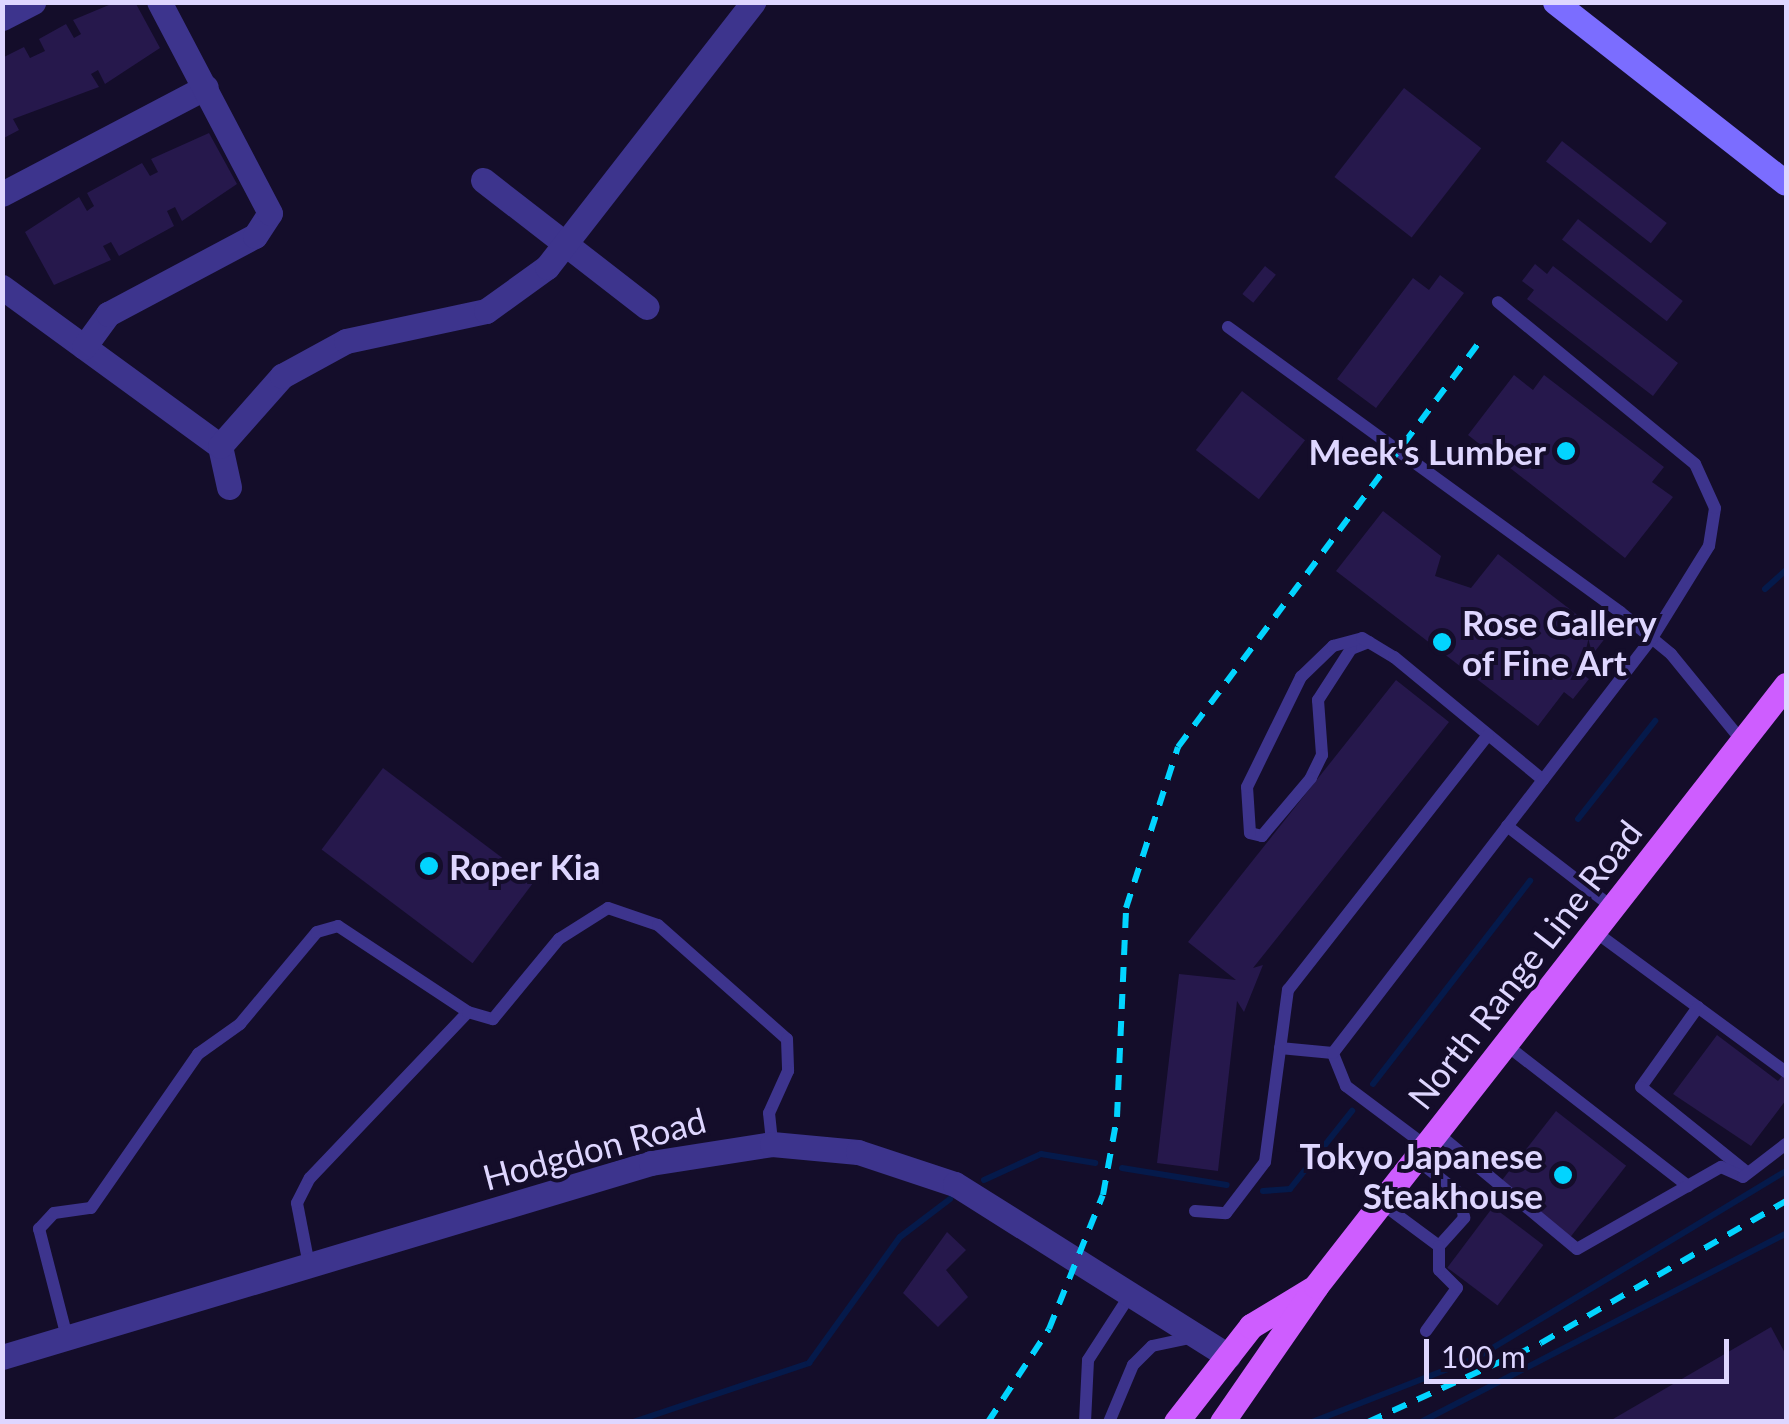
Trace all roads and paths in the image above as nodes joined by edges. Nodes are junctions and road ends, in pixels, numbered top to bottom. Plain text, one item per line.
1 (32, 2) edge
2 (159, 2) edge
3 (753, 2) edge
4 (1555, 2) edge
5 (2, 18) edge
6 (206, 87) junction
7 (483, 180) dead end
8 (1786, 183) edge
9 (2, 194) edge
10 (565, 244) junction
11 (2, 287) edge
12 (1498, 302) dead end
13 (647, 307) dead end
14 (1228, 327) dead end
15 (84, 347) junction
16 (220, 446) junction
17 (230, 486) dead end
18 (1652, 638) junction
19 (1369, 642) junction
20 (1786, 686) edge
21 (1488, 734) junction
22 (1742, 741) junction
23 (1543, 780) junction
24 (1507, 826) junction
25 (1612, 907) junction
26 (1594, 931) junction
27 (1698, 1007) junction
28 (468, 1012) junction
29 (1506, 1044) junction
30 (1280, 1048) junction
31 (1333, 1053) junction
32 (1786, 1072) edge
33 (772, 1144) junction
34 (1786, 1144) edge
35 (1426, 1146) junction
36 (1748, 1173) junction
37 (1688, 1186) junction
38 (1381, 1203) junction
39 (1195, 1211) dead end
40 (1440, 1246) junction
41 (309, 1265) junction
42 (1316, 1286) junction
43 (1130, 1295) junction
44 (1426, 1332) dead end
45 (67, 1337) junction
46 (1192, 1338) junction
47 (2, 1356) edge
48 (1228, 1356) junction
49 (1085, 1422) edge
50 (1109, 1422) edge
51 (1176, 1422) edge
52 (1222, 1422) edge

1 - 5 street
2 - 6 street
3 - 10 street
4 - 8 street
6 - 9 street
6 - 15 street
7 - 10 street
10 - 13 street
10 - 16 street
11 - 15 street
12 - 18 lane
14 - 18 lane
15 - 16 street
16 - 17 street
18 - 22 lane
18 - 23 lane
19 - 19 lane
19 - 21 lane
20 - 22 main road, North Range Line Road
21 - 23 lane
21 - 30 lane
22 - 25 main road, North Range Line Road
23 - 24 lane
24 - 25 lane
24 - 31 lane
25 - 26 main road, North Range Line Road
26 - 27 lane
26 - 29 main road, North Range Line Road
27 - 32 lane
27 - 36 lane
28 - 33 lane
28 - 41 lane
28 - 45 lane
29 - 35 main road, North Range Line Road
29 - 37 lane
30 - 31 lane
30 - 39 lane
31 - 35 lane
33 - 41 street, Hodgdon Road
33 - 43 street, Hodgdon Road
34 - 36 lane
35 - 37 lane
35 - 38 main road, North Range Line Road
35 - 40 lane
36 - 37 lane
38 - 40 lane
38 - 42 main road, North Range Line Road
40 - 44 lane
41 - 45 street, Hodgdon Road
42 - 48 main road, North Range Line Road
42 - 52 main road, North Range Line Road
43 - 46 street, Hodgdon Road
43 - 49 lane
45 - 47 street, Hodgdon Road
46 - 48 street, Hodgdon Road
46 - 50 lane
48 - 51 main road, North Range Line Road

